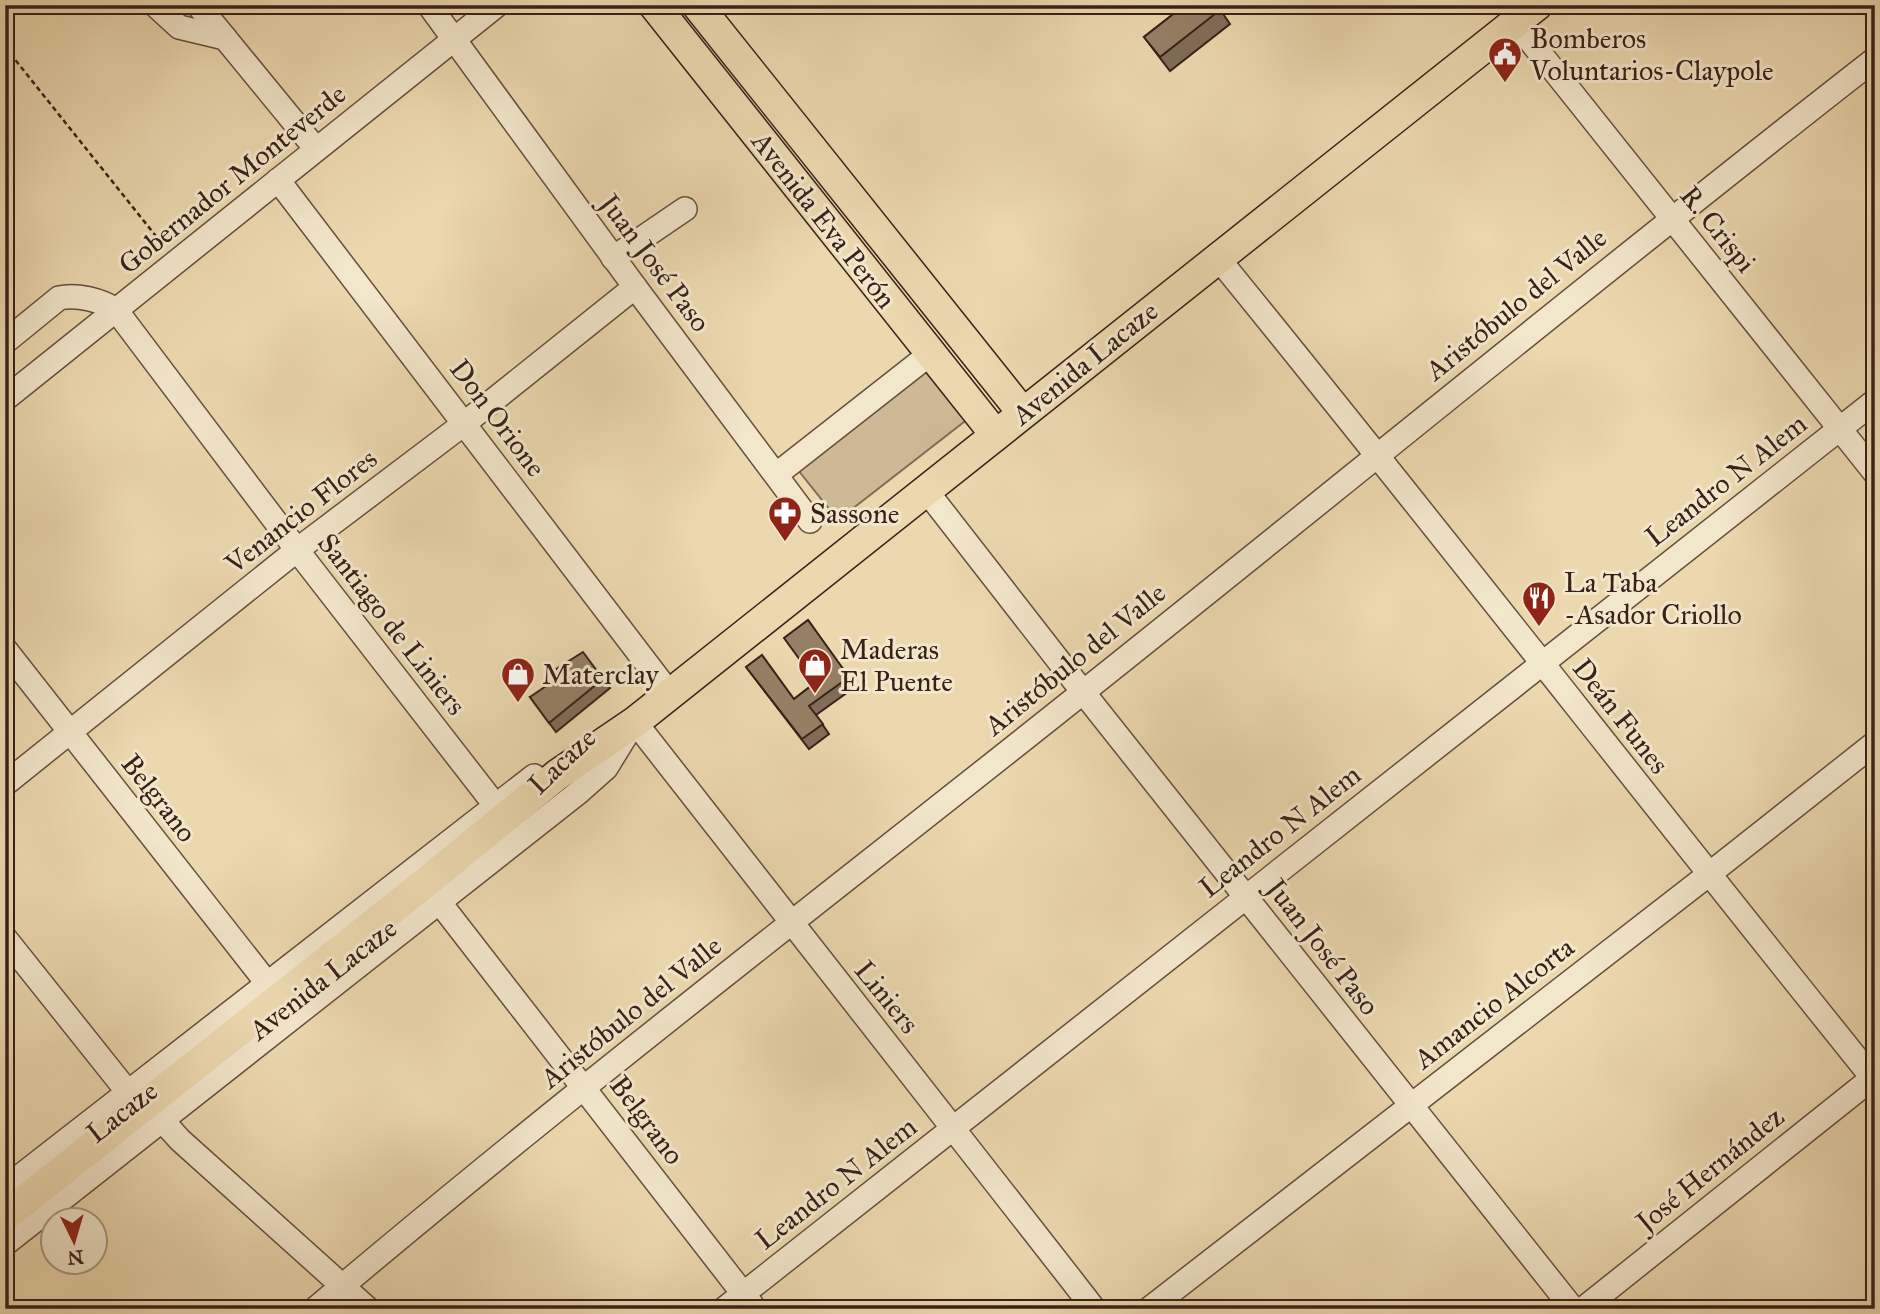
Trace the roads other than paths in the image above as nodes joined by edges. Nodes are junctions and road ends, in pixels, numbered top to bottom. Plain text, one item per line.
1 (155, 5) edge
2 (198, 5) edge
3 (223, 5) edge
4 (429, 5) edge
5 (497, 5) edge
6 (654, 5) edge
7 (697, 5) edge
8 (1526, 14) edge
9 (222, 34) junction
10 (454, 40) junction
11 (1875, 59) edge
12 (316, 149) junction
13 (278, 180) junction
14 (685, 209) dead end
15 (1671, 218) junction
16 (1217, 257) junction
17 (613, 258) junction
18 (635, 287) junction
19 (116, 310) junction
20 (5, 342) edge
21 (930, 354) junction
22 (5, 399) edge
23 (1875, 401) edge
24 (1023, 412) junction
25 (465, 423) junction
26 (1840, 429) junction
27 (995, 434) junction
28 (1377, 453) junction
29 (1875, 473) edge
30 (777, 474) junction
31 (925, 489) junction
32 (810, 521) dead end
33 (297, 550) junction
34 (5, 649) edge
35 (1541, 663) junction
36 (1083, 692) junction
37 (670, 694) junction
38 (635, 722) junction
39 (70, 733) junction
40 (1875, 743) edge
41 (5, 784) edge
42 (495, 805) junction
43 (1709, 875) junction
44 (432, 892) junction
45 (1245, 897) junction
46 (790, 923) junction
47 (5, 938) edge
48 (267, 983) junction
49 (1874, 1078) edge
50 (584, 1086) junction
51 (127, 1091) junction
52 (1411, 1105) junction
53 (162, 1119) junction
54 (953, 1127) junction
55 (5, 1188) edge
56 (5, 1216) edge
57 (5, 1229) edge
58 (5, 1244) edge
59 (342, 1285) junction
60 (749, 1301) edge
61 (315, 1309) edge
62 (368, 1309) edge
63 (724, 1309) edge
64 (1094, 1309) edge
65 (1149, 1309) edge
66 (1573, 1309) edge
67 (1583, 1309) edge

1 - 9 street
2 - 9 street
3 - 9 street
4 - 10 street, Juan José Paso
5 - 10 street, Gobernador Monteverde
6 - 21 main road, Avenida Eva Perón
7 - 24 main road, Avenida Eva Perón
8 - 15 street, R. Crispi
8 - 16 main road, Avenida Lacaze
9 - 12 street
10 - 12 street, Gobernador Monteverde
10 - 17 street, Juan José Paso
11 - 15 street, Aristóbulo del Valle
12 - 13 street, Gobernador Monteverde
13 - 19 street, Gobernador Monteverde
13 - 25 street, Don Orione
14 - 17 street
15 - 26 street, R. Crispi
15 - 28 street, Aristóbulo del Valle
16 - 24 main road, Avenida Lacaze
16 - 28 street, Deán Funes
17 - 18 street, Juan José Paso
18 - 25 street, Venancio Flores
18 - 30 street, Juan José Paso
19 - 20 street
19 - 22 street, Gobernador Monteverde
19 - 33 street, Santiago de Liniers
21 - 27 main road, Avenida Eva Perón
21 - 30 street
23 - 26 street, Leandro N Alem
24 - 27 main road, Avenida Lacaze
25 - 33 street, Venancio Flores
25 - 37 street, Don Orione
26 - 29 street, R. Crispi
26 - 35 street, Leandro N Alem
27 - 31 main road, Avenida Lacaze
28 - 35 street, Deán Funes
28 - 36 street, Aristóbulo del Valle
30 - 32 street, Juan José Paso
31 - 36 street, Juan José Paso
31 - 37 main road, Avenida Lacaze
33 - 39 street, Venancio Flores
33 - 42 street, Santiago de Liniers
34 - 39 street, Belgrano
35 - 43 street, Deán Funes
35 - 45 street, Leandro N Alem
36 - 45 street, Juan José Paso
36 - 46 street, Aristóbulo del Valle
37 - 38 main road, Avenida Lacaze
38 - 42 street, Lacaze
38 - 44 main road, Avenida Lacaze
38 - 46 street, Liniers
39 - 41 street, Venancio Flores
39 - 48 street, Belgrano
40 - 43 street, Amancio Alcorta
42 - 48 street, Lacaze
43 - 49 street, Deán Funes
43 - 52 street, Amancio Alcorta
44 - 50 street, Belgrano
44 - 53 street, Lacaze
44 - 56 main road, Avenida Lacaze
44 - 57 main road, Avenida Lacaze
45 - 52 street, Juan José Paso
45 - 54 street, Leandro N Alem
46 - 50 street, Aristóbulo del Valle
46 - 54 street, Liniers
47 - 51 street
48 - 51 street, Lacaze
49 - 67 street, José Hernández
50 - 59 street, Aristóbulo del Valle
50 - 60 street, Belgrano
51 - 55 street, Lacaze
52 - 65 street, Amancio Alcorta
52 - 66 street, Juan José Paso
53 - 58 street, Lacaze
53 - 59 street
54 - 60 street, Leandro N Alem
54 - 64 street, Liniers
59 - 61 street, Aristóbulo del Valle
59 - 62 street
60 - 63 street, Leandro N Alem

